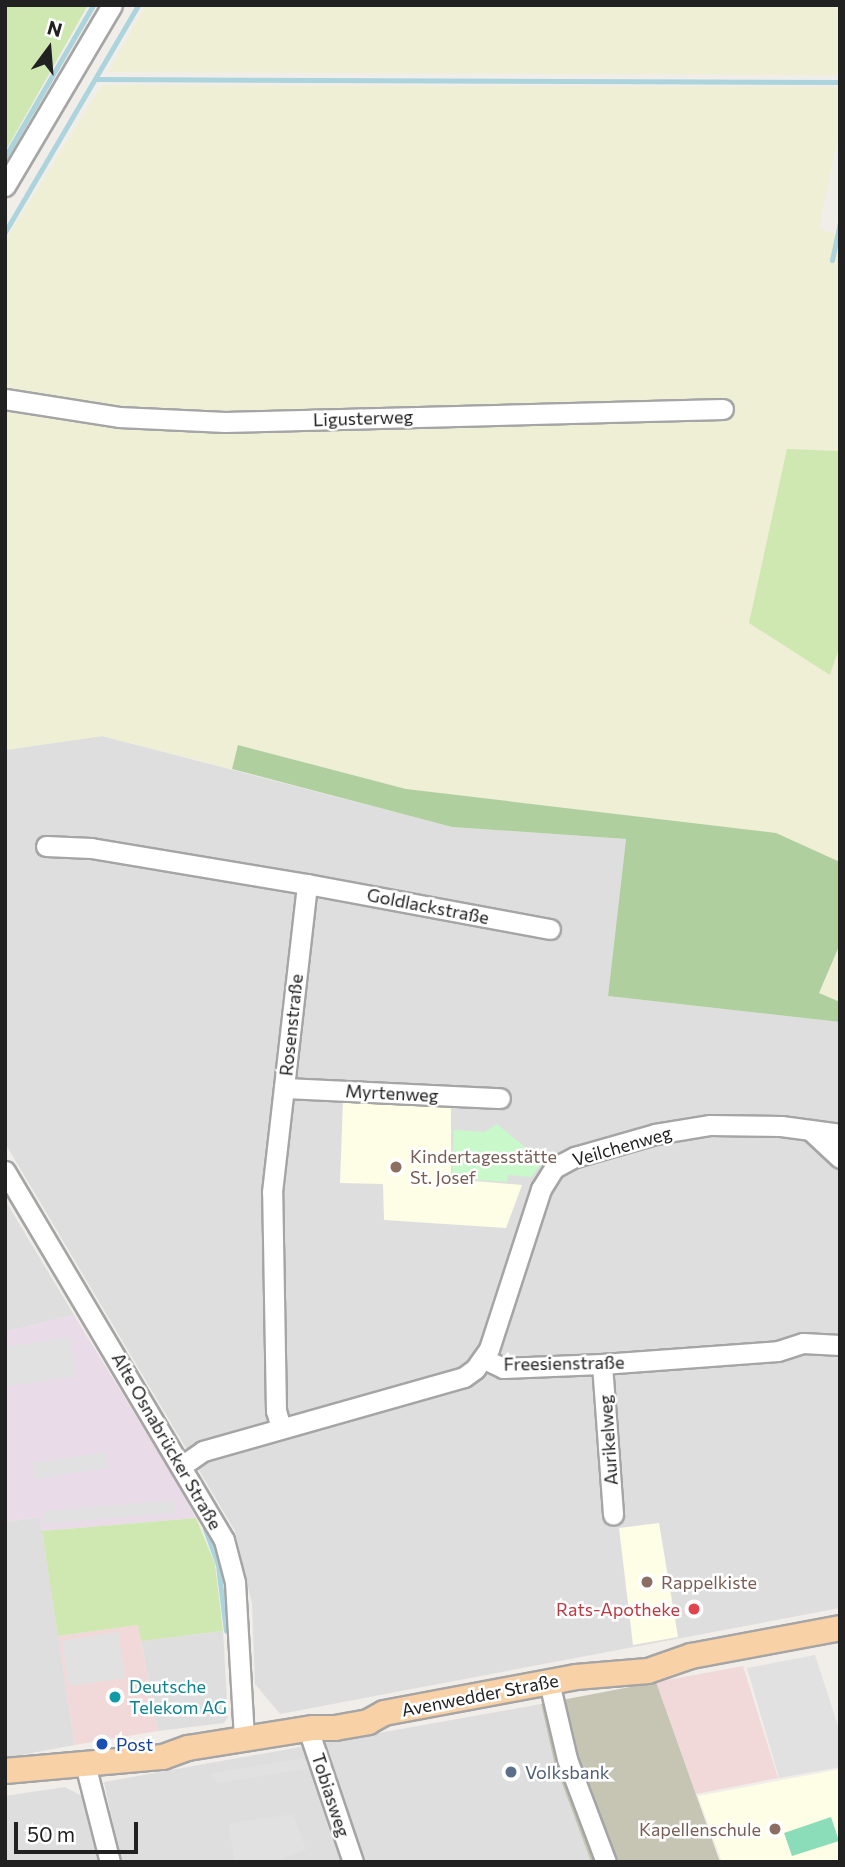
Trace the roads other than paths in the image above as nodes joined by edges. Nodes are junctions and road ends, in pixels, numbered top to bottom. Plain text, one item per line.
1 (112, 5) edge
2 (5, 186) edge
3 (5, 399) edge
4 (723, 409) dead end
5 (46, 846) dead end
6 (307, 884) junction
7 (550, 929) dead end
8 (284, 1088) junction
9 (500, 1098) dead end
10 (810, 1130) junction
11 (840, 1135) edge
12 (840, 1158) edge
13 (5, 1171) edge
14 (840, 1345) edge
15 (484, 1359) junction
16 (602, 1364) junction
17 (281, 1428) junction
18 (183, 1465) junction
19 (613, 1515) dead end
20 (840, 1628) edge
21 (549, 1682) junction
22 (311, 1728) junction
23 (244, 1739) junction
24 (85, 1764) junction
25 (5, 1771) edge
26 (34, 1772) junction
27 (5, 1783) edge
28 (110, 1862) edge
29 (353, 1862) edge
30 (606, 1862) edge

1 - 2 street
3 - 4 street, Ligusterweg
5 - 6 street
6 - 7 street, Goldlackstraße
6 - 8 street, Rosenstraße
8 - 9 street, Myrtenweg
8 - 17 street, Rosenstraße
10 - 11 street, Veilchenweg
10 - 12 street
10 - 15 street, Veilchenweg
13 - 18 street, Alte Osnabrücker Straße
14 - 16 street, Freesienstraße
15 - 16 street, Freesienstraße
15 - 17 street, Freesienstraße
16 - 19 street, Aurikelweg
17 - 18 street, Freesienstraße
18 - 23 street, Alte Osnabrücker Straße
20 - 21 main road, Avenwedder Straße
21 - 22 main road, Avenwedder Straße
21 - 30 street
22 - 23 main road, Avenwedder Straße
22 - 29 street, Tobiasweg
23 - 24 main road, Avenwedder Straße
24 - 26 main road, Avenwedder Straße
24 - 28 street
25 - 26 main road, Avenwedder Straße
26 - 27 main road, Avenwedder Straße

